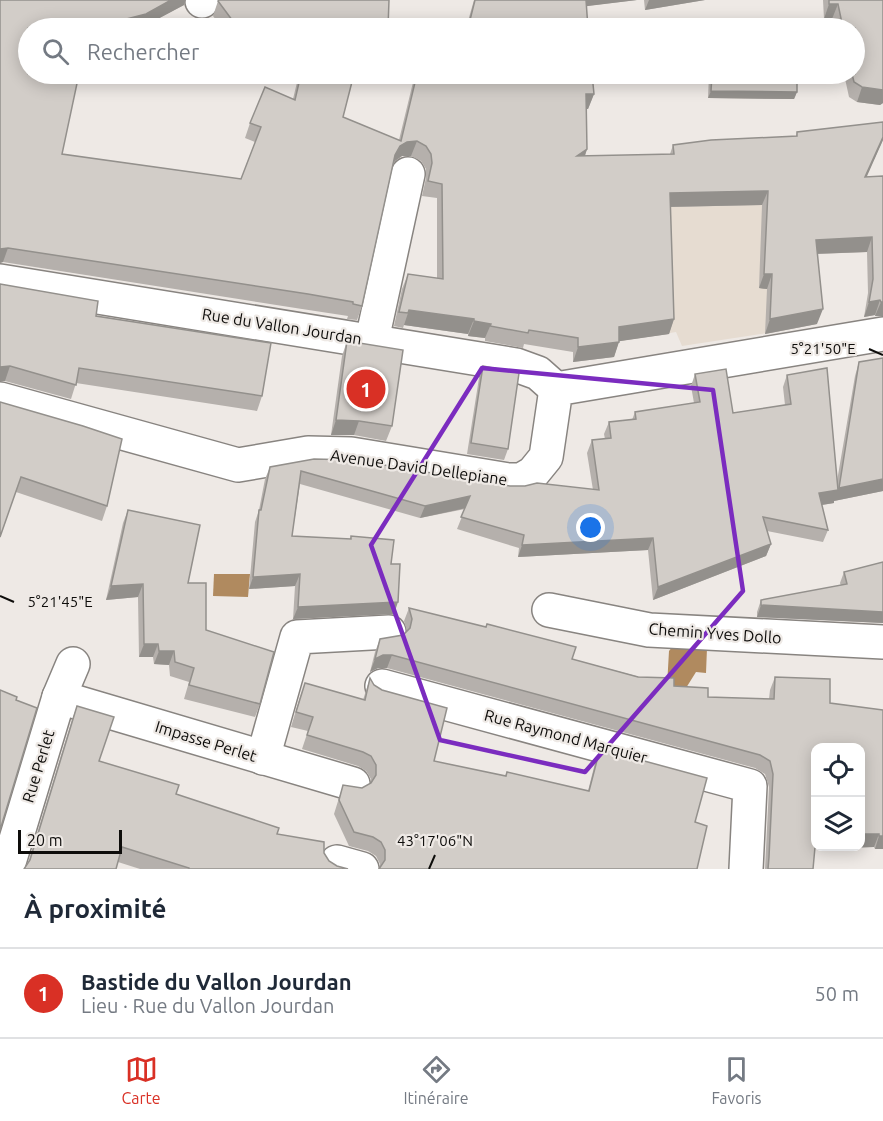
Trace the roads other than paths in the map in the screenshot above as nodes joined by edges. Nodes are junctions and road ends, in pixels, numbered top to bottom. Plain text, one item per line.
1 (408, 174) dead end
2 (0, 281) edge
3 (883, 334) edge
4 (372, 340) junction
5 (556, 389) junction
6 (0, 399) edge
7 (549, 610) dead end
8 (390, 632) dead end
9 (883, 642) edge
10 (73, 664) dead end
11 (382, 686) dead end
12 (59, 697) junction
13 (263, 758) junction
14 (354, 784) edge
15 (6, 869) edge
16 (746, 869) edge

1 - 4 street
2 - 4 street, Rue du Vallon Jourdan
3 - 5 street
4 - 5 street, Rue du Vallon Jourdan
5 - 6 street, Avenue David Dellepiane
7 - 9 street, Chemin Yves Dollo
8 - 13 street
10 - 12 street, Rue Perlet
11 - 16 street, Rue Raymond Marquier
12 - 13 street, Impasse Perlet
12 - 15 street, Rue Perlet
13 - 14 street, Impasse Perlet

